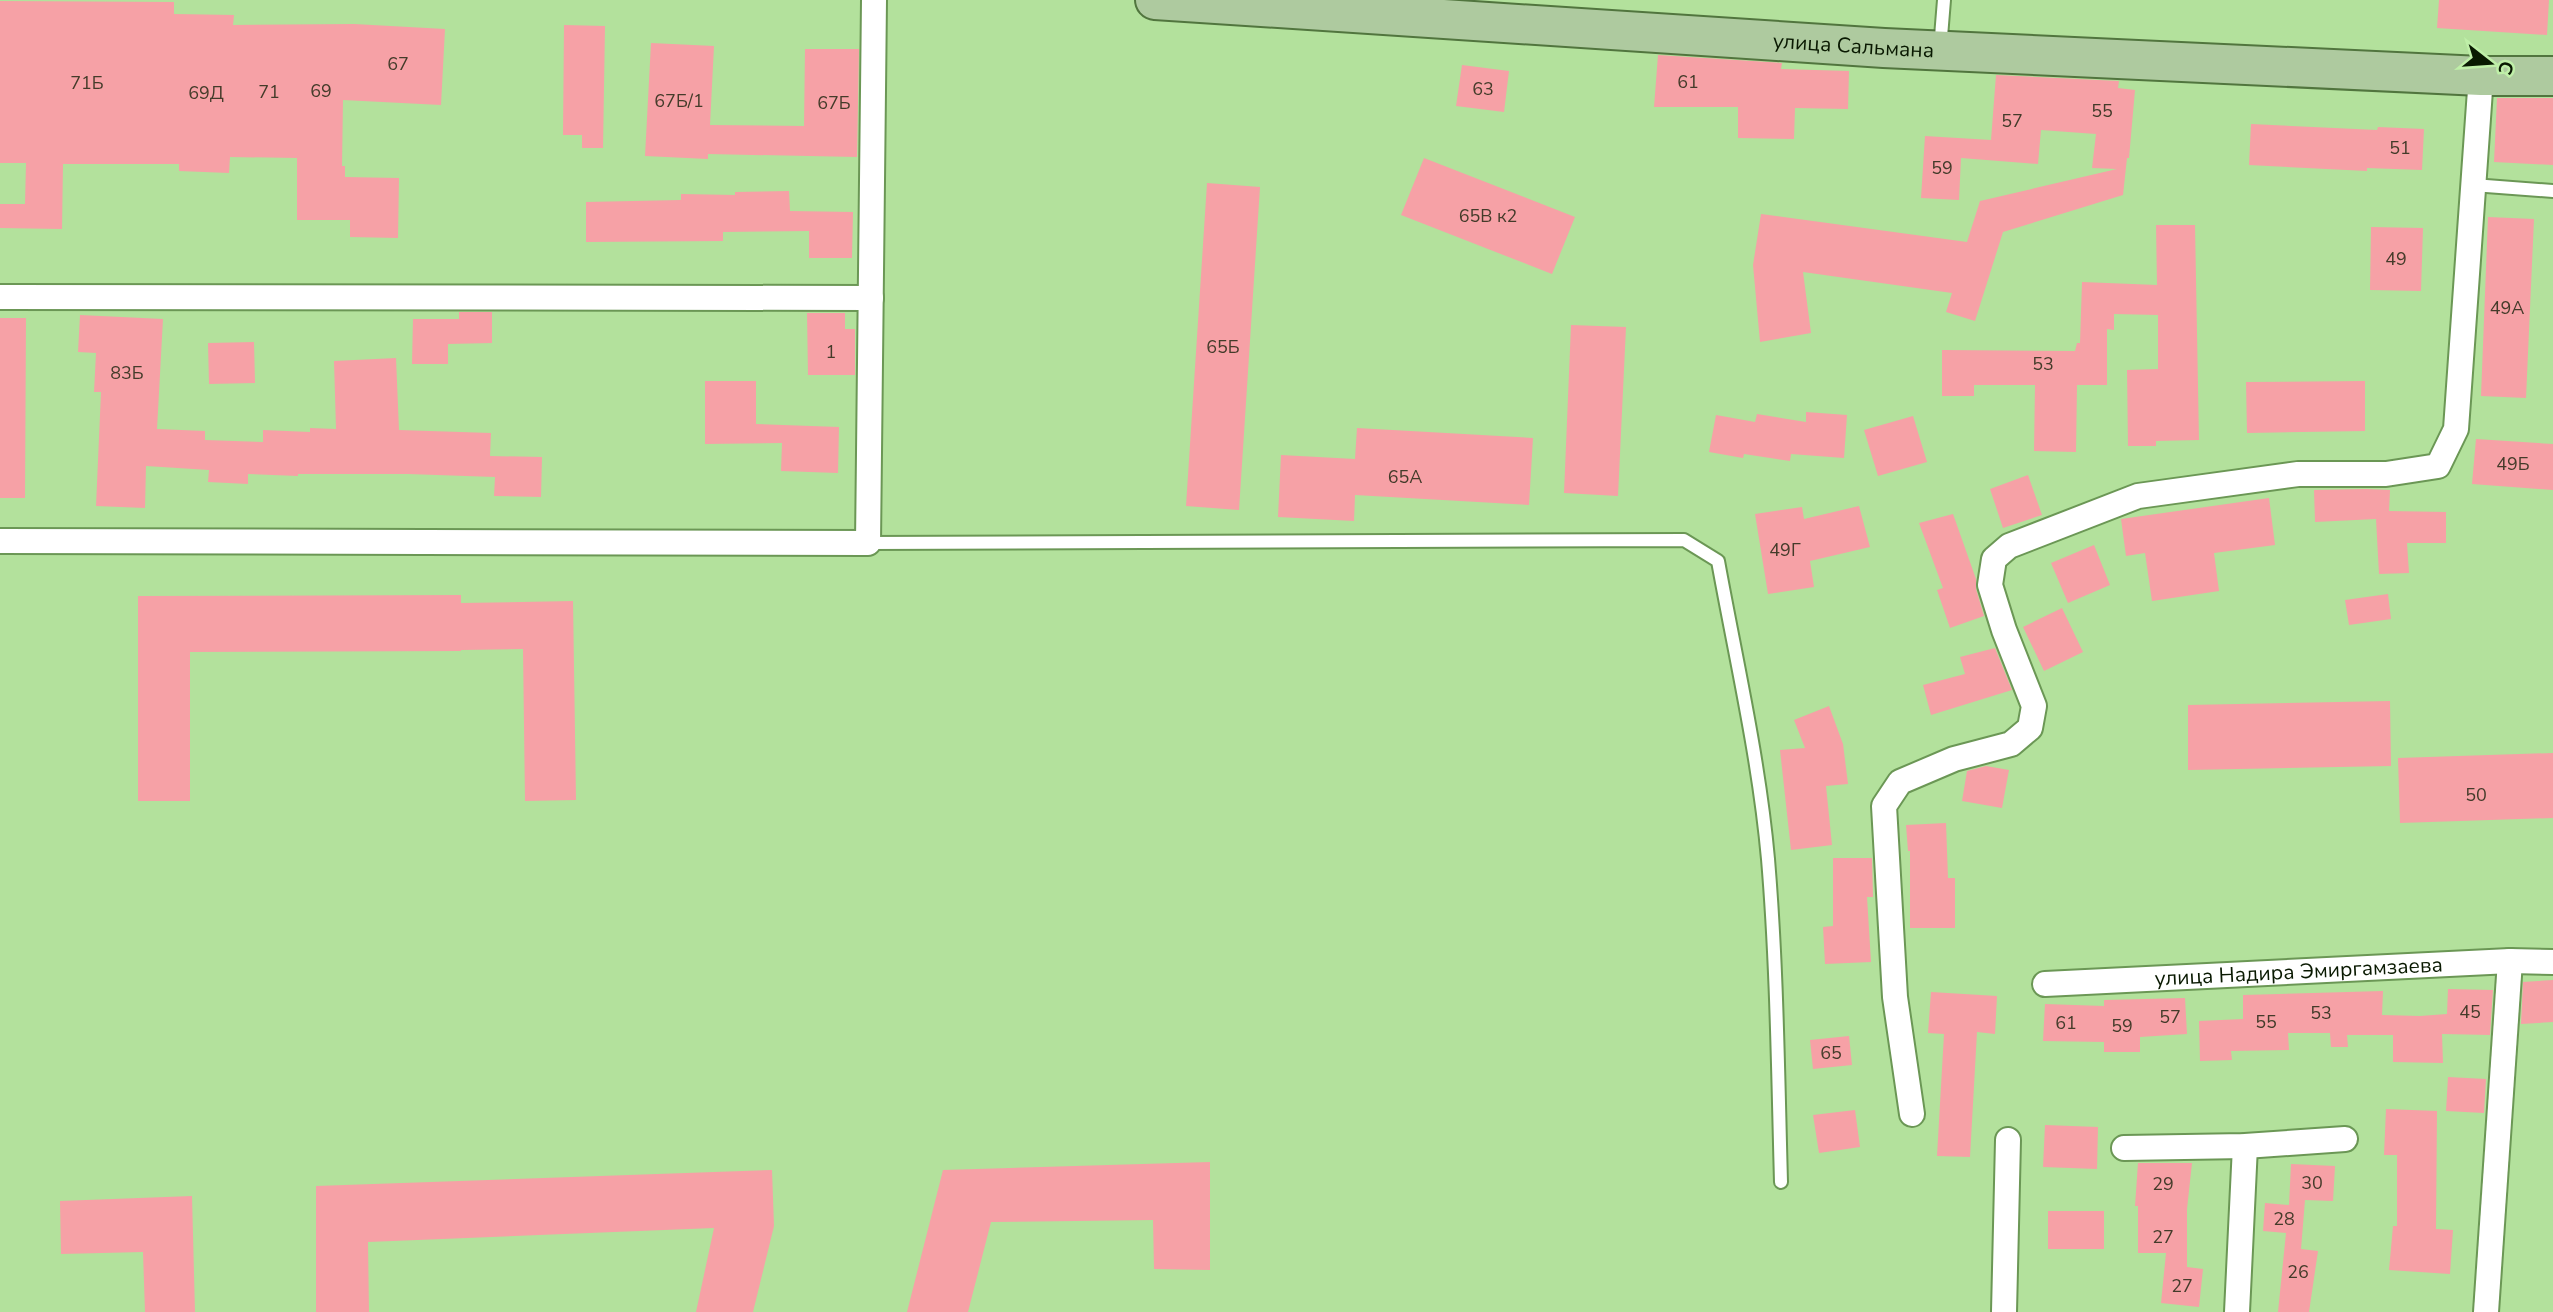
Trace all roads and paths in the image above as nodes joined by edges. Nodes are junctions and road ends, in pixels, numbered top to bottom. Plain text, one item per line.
1 (874, 0) edge
2 (1155, 0) edge
3 (1944, 0) edge
4 (1429, 9) edge
5 (1940, 50) junction
6 (2481, 76) junction
7 (2553, 76) edge
8 (2473, 186) junction
9 (2553, 191) edge
10 (0, 297) edge
11 (871, 298) junction
12 (0, 541) edge
13 (868, 542) junction
14 (2510, 961) junction
15 (2553, 961) edge
16 (2045, 984) dead end
17 (1912, 1114) dead end
18 (2345, 1139) dead end
19 (2008, 1140) dead end
20 (2245, 1146) junction
21 (2123, 1149) dead end
22 (1782, 1182) dead end
23 (2004, 1312) edge
24 (2237, 1312) edge
25 (2486, 1312) edge

1 - 11 street
2 - 4 main road, улица Сальмана
3 - 5 lane
4 - 5 main road, улица Сальмана
5 - 6 main road, улица Сальмана
6 - 7 main road, улица Сальмана
6 - 8 street
8 - 9 lane
8 - 17 street
10 - 11 street
11 - 13 street
12 - 13 street
13 - 22 lane
14 - 15 street, улица Надира Эмиргамзаева
14 - 16 street, улица Надира Эмиргамзаева
14 - 25 street
18 - 20 street
19 - 23 street
20 - 21 street
20 - 24 street

